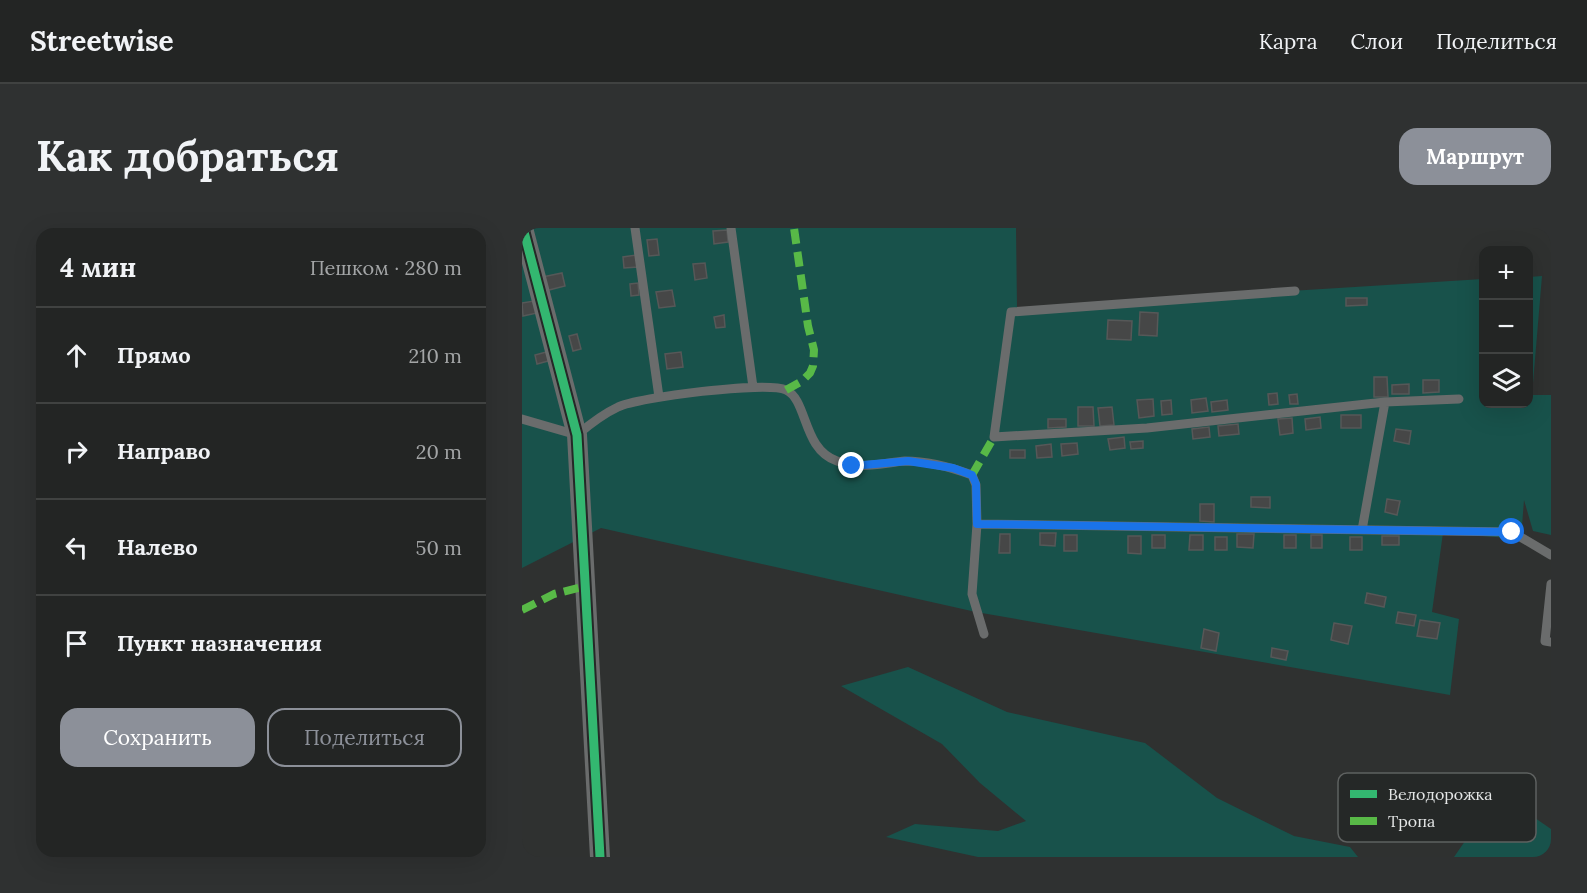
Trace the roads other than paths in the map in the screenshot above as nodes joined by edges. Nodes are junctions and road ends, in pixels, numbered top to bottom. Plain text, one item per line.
1 (523, 228) edge
2 (636, 228) edge
3 (731, 228) edge
4 (1295, 291) dead end
5 (753, 387) junction
6 (659, 397) junction
7 (1459, 399) dead end
8 (1385, 402) junction
9 (522, 419) edge
10 (577, 435) junction
11 (977, 524) junction
12 (1362, 530) junction
13 (1551, 555) edge
14 (1551, 584) edge
15 (984, 634) dead end
16 (1551, 642) edge
17 (600, 857) edge

1 - 10 street
2 - 6 lane
3 - 5 lane
4 - 8 lane
5 - 6 lane
5 - 11 lane
6 - 10 lane
7 - 8 lane
8 - 12 lane
9 - 10 lane
10 - 17 street
11 - 12 lane
11 - 15 lane
12 - 13 lane
14 - 16 lane

